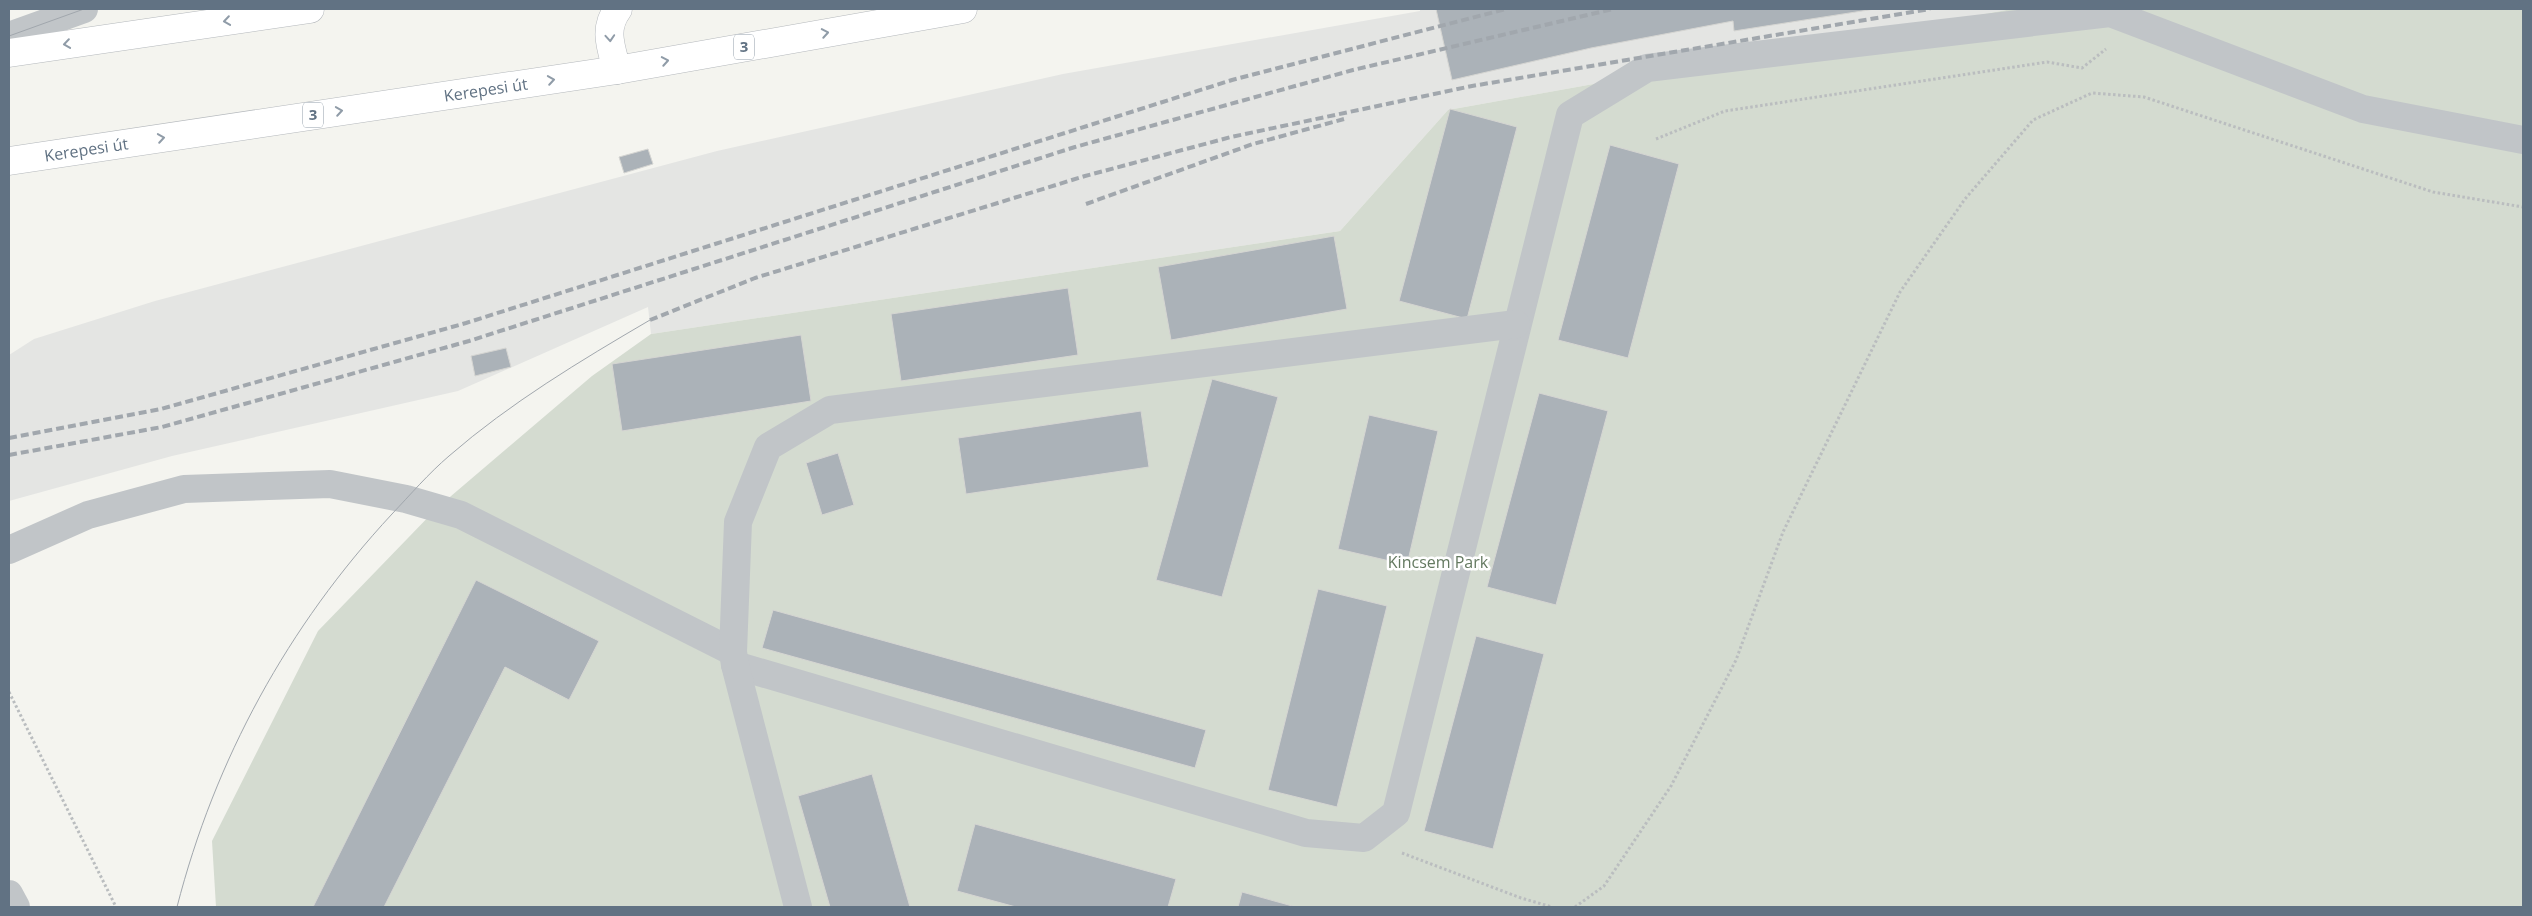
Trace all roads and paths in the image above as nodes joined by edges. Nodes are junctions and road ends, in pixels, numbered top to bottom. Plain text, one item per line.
1 (84, 9) edge
2 (310, 9) edge
3 (618, 9) edge
4 (918, 9) edge
5 (962, 9) edge
6 (2139, 24) junction
7 (870, 25) junction
8 (9, 36) edge
9 (9, 53) edge
10 (617, 70) junction
11 (1656, 139) dead end
12 (2523, 140) edge
13 (9, 161) edge
14 (2523, 207) edge
15 (1516, 324) junction
16 (9, 550) edge
17 (734, 659) junction
18 (9, 692) edge
19 (1364, 838) junction
20 (9, 894) edge
21 (16, 907) edge
22 (116, 907) edge
23 (798, 907) edge
24 (1552, 907) edge
25 (1575, 907) edge

1 - 8 street
2 -> 9 main road
3 -> 10 main road
4 - 7 main road
5 - 7 main road, Kerepesi út / 3
6 - 11 path
6 - 12 street
6 - 15 street
10 -> 7 main road, Kerepesi út / 3
13 -> 10 main road, Kerepesi út / 3
14 - 25 path
15 - 17 street
15 - 19 street
16 - 17 street
17 - 19 street
17 - 23 street
18 - 22 path
19 - 24 path
20 - 21 street

